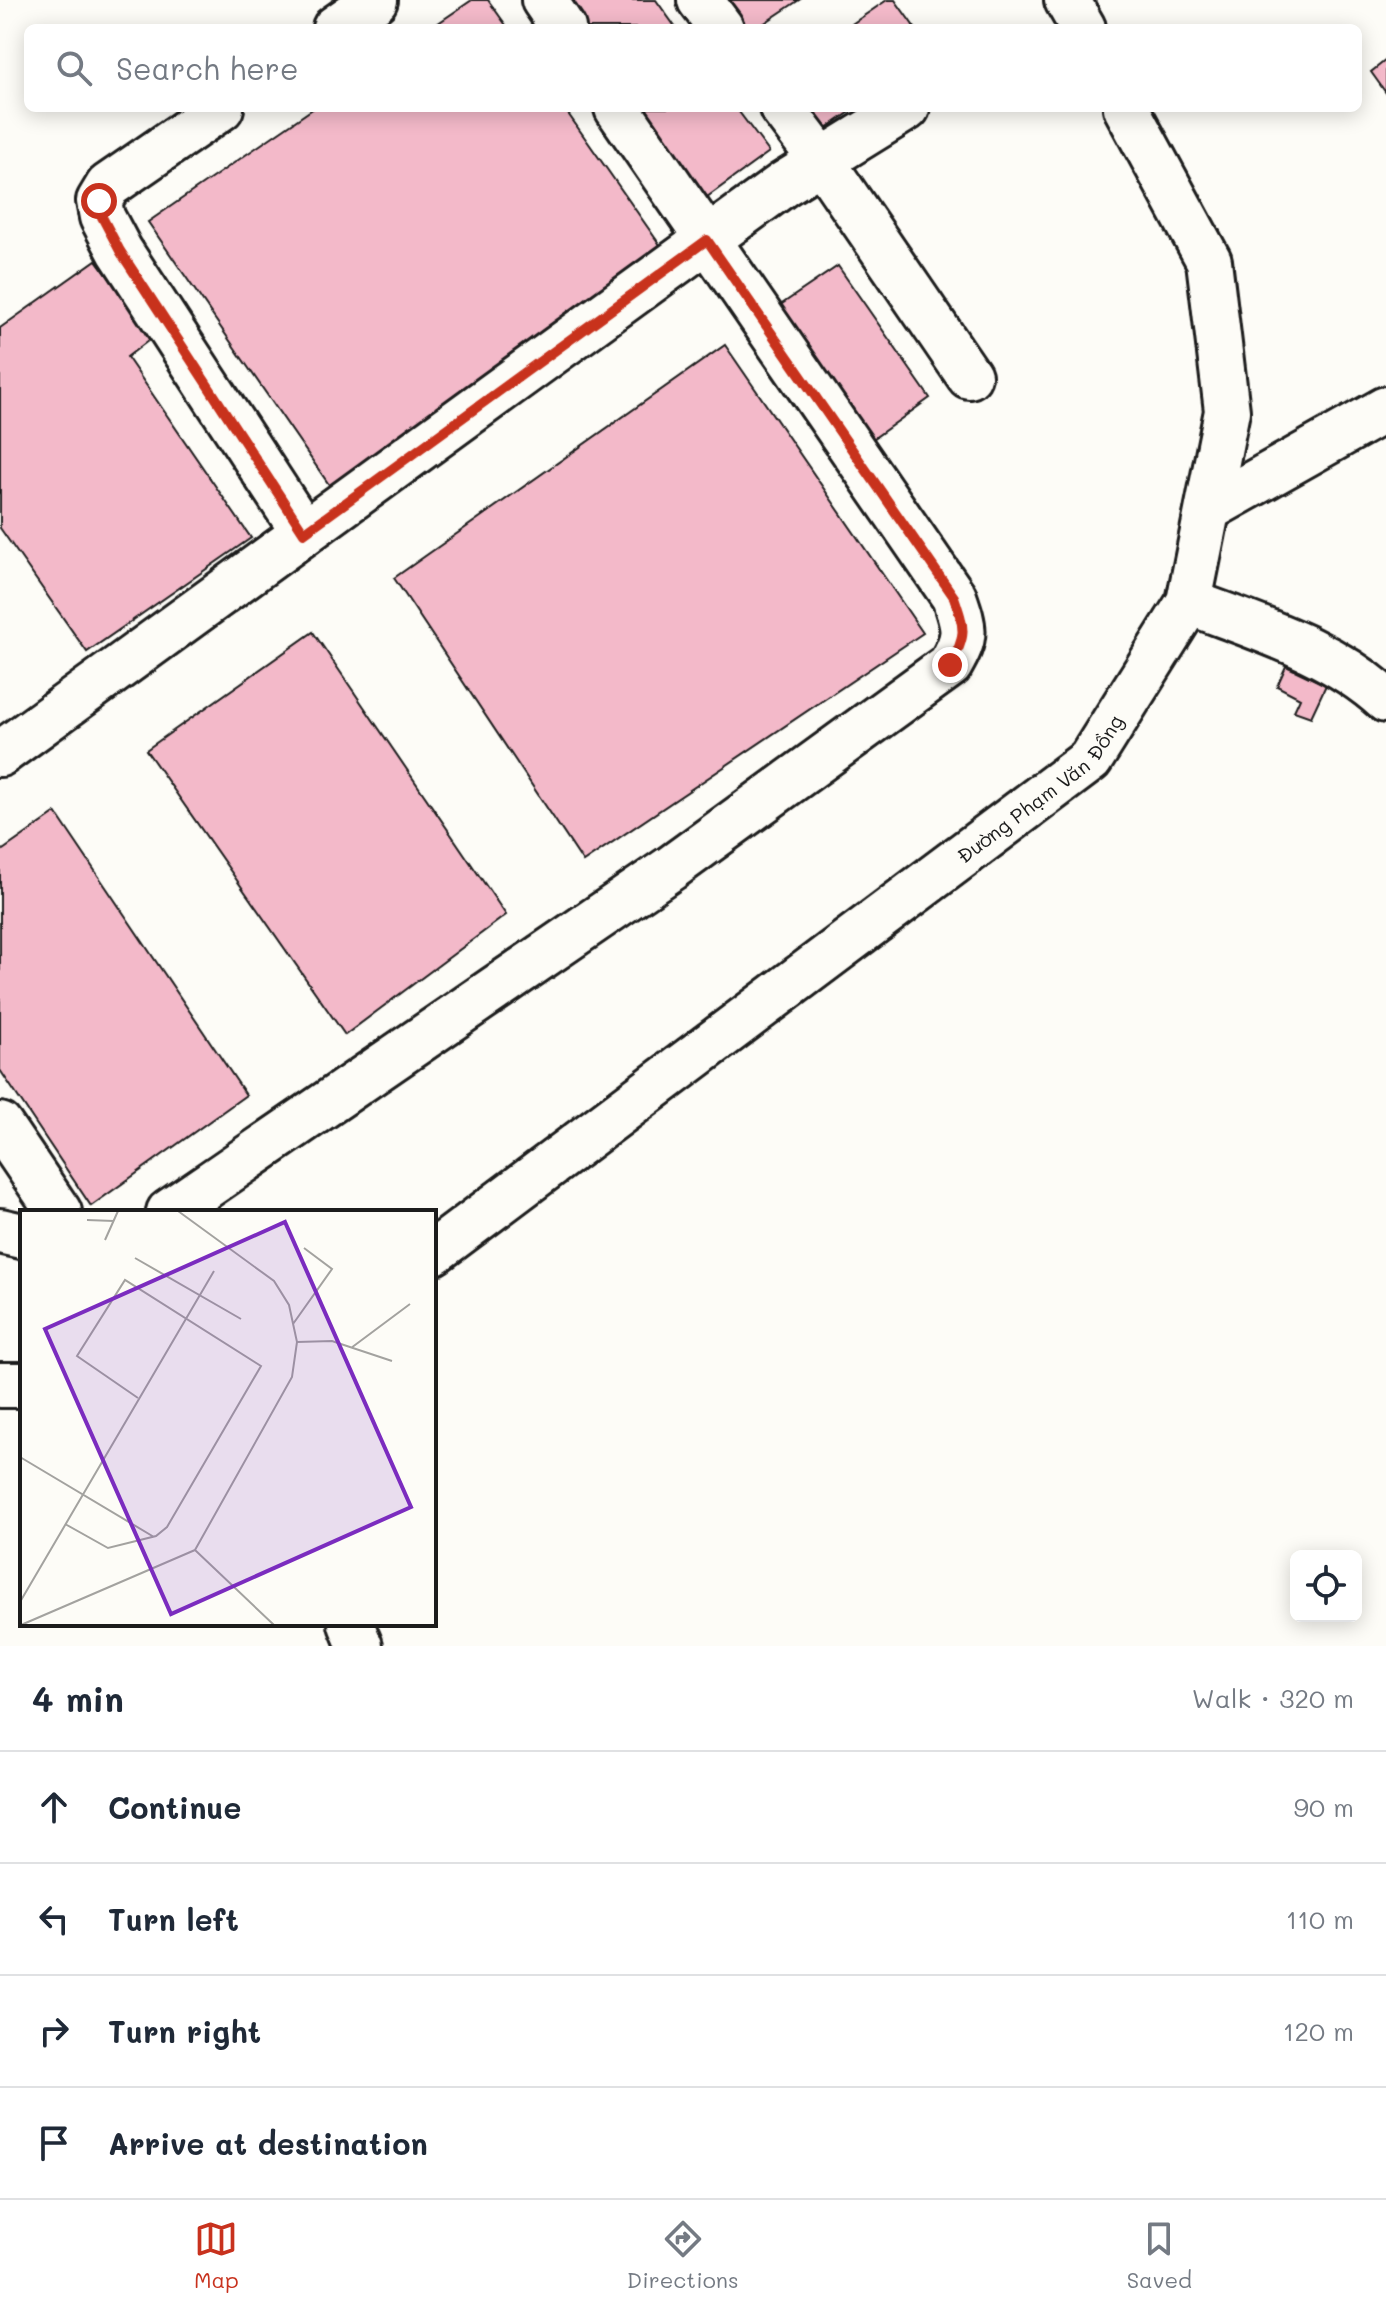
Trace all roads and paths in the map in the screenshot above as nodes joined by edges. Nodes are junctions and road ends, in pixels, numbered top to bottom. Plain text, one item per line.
1 (375, 0) edge
2 (544, 0) edge
3 (700, 0) edge
4 (1067, 0) edge
5 (341, 24) edge
6 (560, 24) edge
7 (718, 24) edge
8 (1081, 24) edge
9 (215, 112) edge
10 (620, 112) edge
11 (785, 112) edge
12 (901, 112) edge
13 (1128, 112) edge
14 (822, 161) junction
15 (707, 240) junction
16 (969, 376) dead end
17 (1386, 409) edge
18 (1208, 509) junction
19 (304, 533) junction
20 (1189, 602) junction
21 (1386, 700) edge
22 (0, 754) edge
23 (0, 1125) edge
24 (58, 1210) edge
25 (172, 1210) edge
26 (0, 1231) edge
27 (20, 1236) edge
28 (436, 1250) edge
29 (352, 1626) edge
30 (360, 1646) edge

1 - 5 street
2 - 6 street
3 - 7 street
4 - 8 street
9 - 19 street
10 - 15 street
11 - 14 street
12 - 14 street
13 - 18 street, Đường Phạm Văn Đồng
14 - 15 street
14 - 16 street
15 - 19 street
15 - 25 street
17 - 18 street
18 - 20 street, Đường Phạm Văn Đồng
19 - 22 street
20 - 21 street
20 - 28 street, Đường Phạm Văn Đồng
23 - 24 street
26 - 27 street
29 - 30 street

